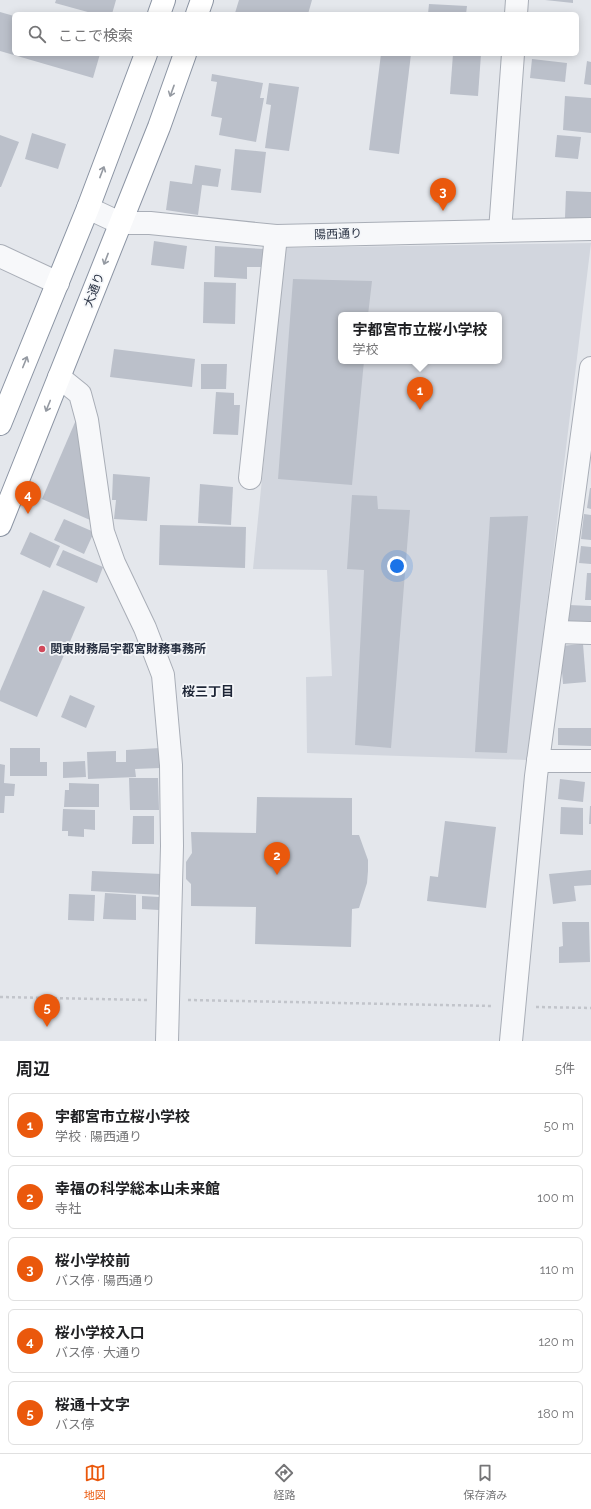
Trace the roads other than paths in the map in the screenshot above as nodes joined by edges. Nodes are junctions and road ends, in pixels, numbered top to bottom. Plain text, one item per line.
1 (164, 0) edge
2 (202, 0) edge
3 (517, 0) edge
4 (160, 12) edge
5 (198, 12) edge
6 (516, 12) edge
7 (145, 56) edge
8 (183, 56) edge
9 (513, 56) edge
10 (88, 208) junction
11 (120, 223) junction
12 (591, 229) edge
13 (500, 231) junction
14 (276, 236) junction
15 (0, 256) edge
16 (58, 283) junction
17 (591, 368) edge
18 (59, 377) junction
19 (0, 424) edge
20 (584, 472) edge
21 (250, 478) dead end
22 (0, 525) edge
23 (556, 632) junction
24 (591, 633) edge
25 (538, 761) junction
26 (591, 761) edge
27 (167, 1041) edge
28 (511, 1041) edge

1 - 4 highway
2 - 5 highway
3 - 6 street
10 -> 7 highway
8 -> 11 highway, 大通り
9 - 13 street
10 - 11 street, 陽西通り
10 - 16 highway
11 - 14 street, 陽西通り
11 -> 18 highway, 大通り
12 - 13 street, 陽西通り
13 - 14 street, 陽西通り
14 - 21 street
15 - 16 street
19 -> 16 highway
17 - 20 street
18 -> 22 highway, 大通り
18 - 27 street
20 - 23 street
23 - 24 street
23 - 25 street
25 - 26 street
25 - 28 street

